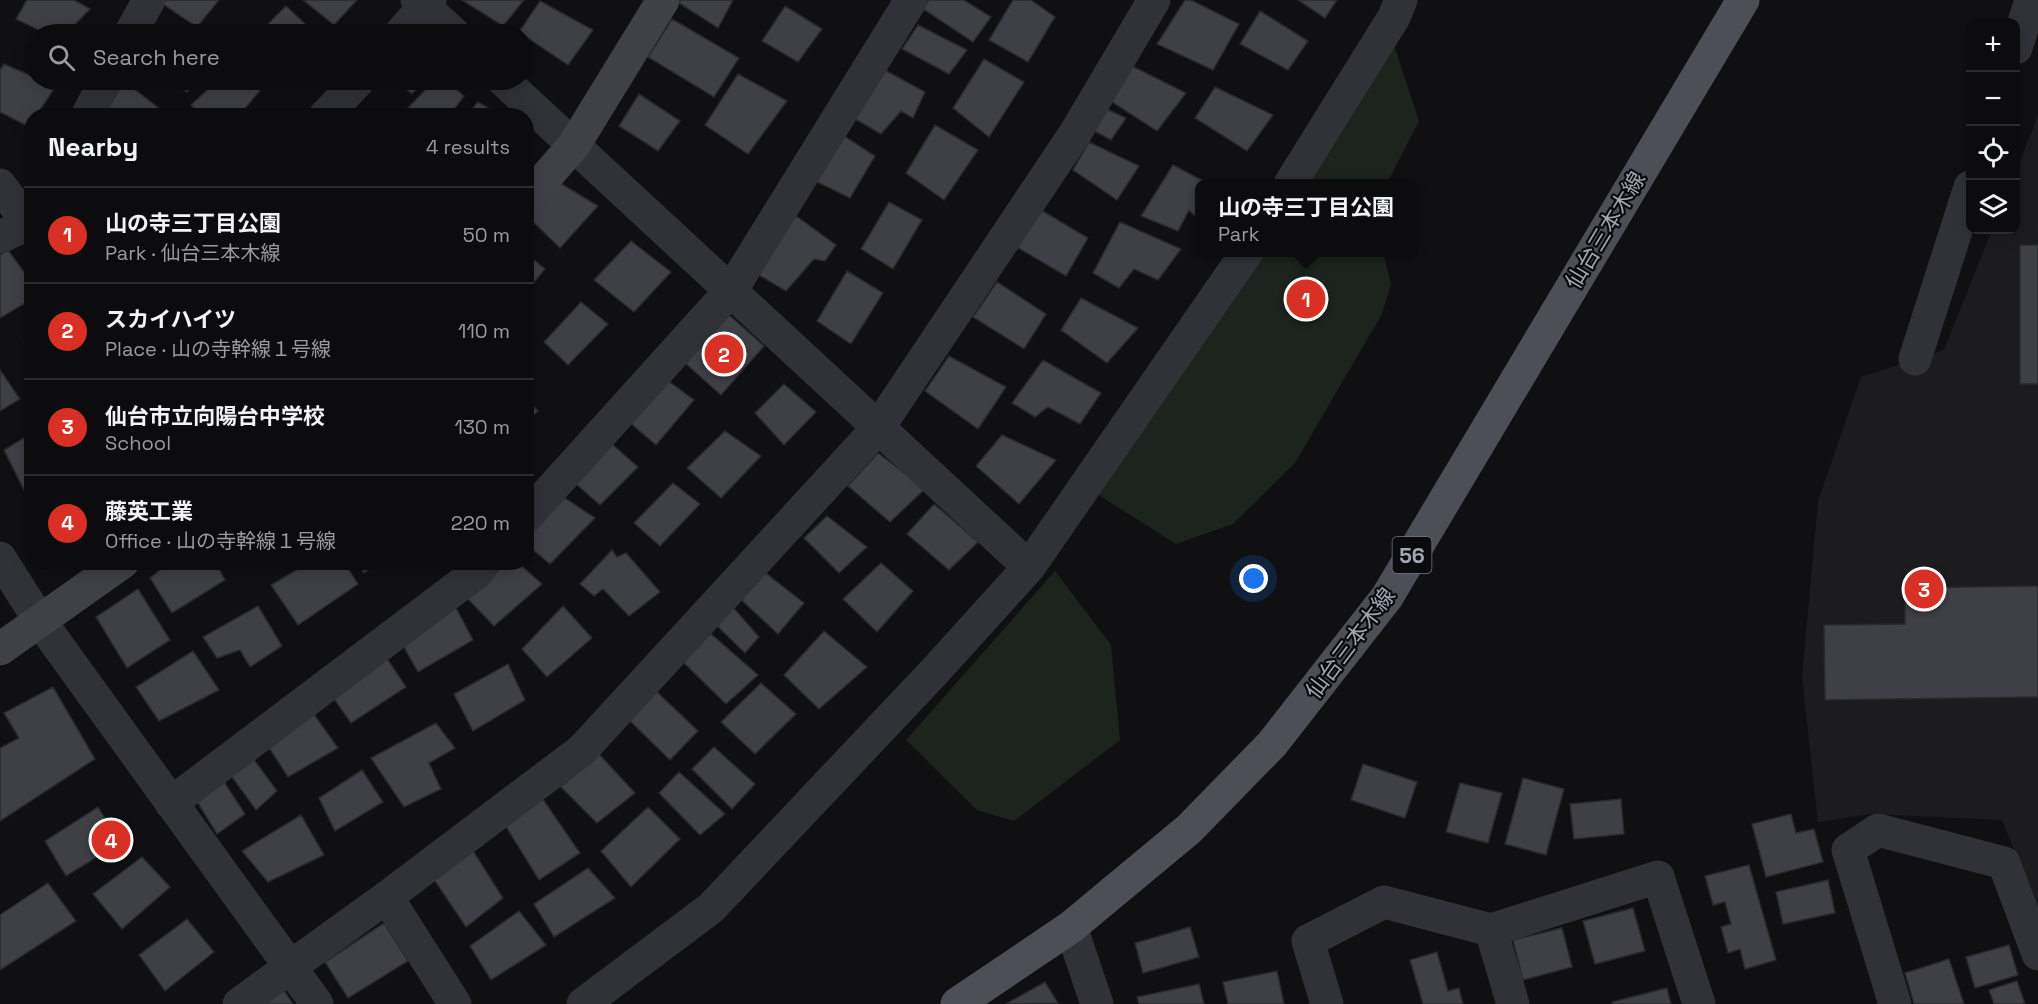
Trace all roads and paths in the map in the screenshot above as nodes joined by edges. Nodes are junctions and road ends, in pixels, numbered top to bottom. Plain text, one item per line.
1 (149, 0) edge
2 (663, 0) edge
3 (911, 0) edge
4 (1154, 0) edge
5 (1401, 0) edge
6 (1743, 0) edge
7 (2031, 0) edge
8 (424, 2) edge
9 (136, 24) edge
10 (408, 24) edge
11 (445, 24) edge
12 (2020, 35) edge
13 (101, 90) edge
14 (350, 90) edge
15 (514, 90) edge
16 (91, 108) edge
17 (333, 108) edge
18 (534, 108) edge
19 (534, 108) edge
20 (574, 145) junction
21 (1293, 179) edge
22 (0, 185) edge
23 (534, 191) edge
24 (1966, 202) edge
25 (23, 227) edge
26 (1244, 257) edge
27 (732, 289) junction
28 (1915, 359) dead end
29 (878, 428) junction
30 (534, 508) edge
31 (0, 558) edge
32 (1029, 567) junction
33 (112, 570) edge
34 (478, 570) edge
35 (40, 621) junction
36 (0, 649) edge
37 (171, 803) junction
38 (387, 897) junction
39 (1071, 927) junction
40 (1491, 930) junction
41 (2038, 954) edge
42 (290, 967) junction
43 (239, 1004) edge
44 (317, 1004) edge
45 (455, 1004) edge
46 (583, 1004) edge
47 (957, 1004) edge
48 (1097, 1004) edge
49 (1327, 1004) edge
50 (1514, 1004) edge
51 (1699, 1004) edge
52 (1894, 1004) edge

1 - 9 street
2 - 20 street
3 - 27 street
4 - 29 street
5 - 21 street
6 - 39 main road, 仙台三本木線 / 56
7 - 12 street
8 - 10 street
8 - 11 street
13 - 16 street
14 - 17 street
15 - 18 street
19 - 20 street
20 - 23 street
20 - 27 street
22 - 25 street
24 - 28 street
26 - 32 street
27 - 29 street
27 - 30 street
29 - 32 street
29 - 38 street
31 - 35 street
32 - 46 street
33 - 35 street
34 - 37 street
35 - 36 street
35 - 37 street
37 - 42 street
38 - 42 street
38 - 45 street
39 - 47 main road, 仙台三本木線 / 56
39 - 48 street
40 - 49 street
40 - 50 street
40 - 51 street
41 - 52 street
42 - 43 street
42 - 44 street

